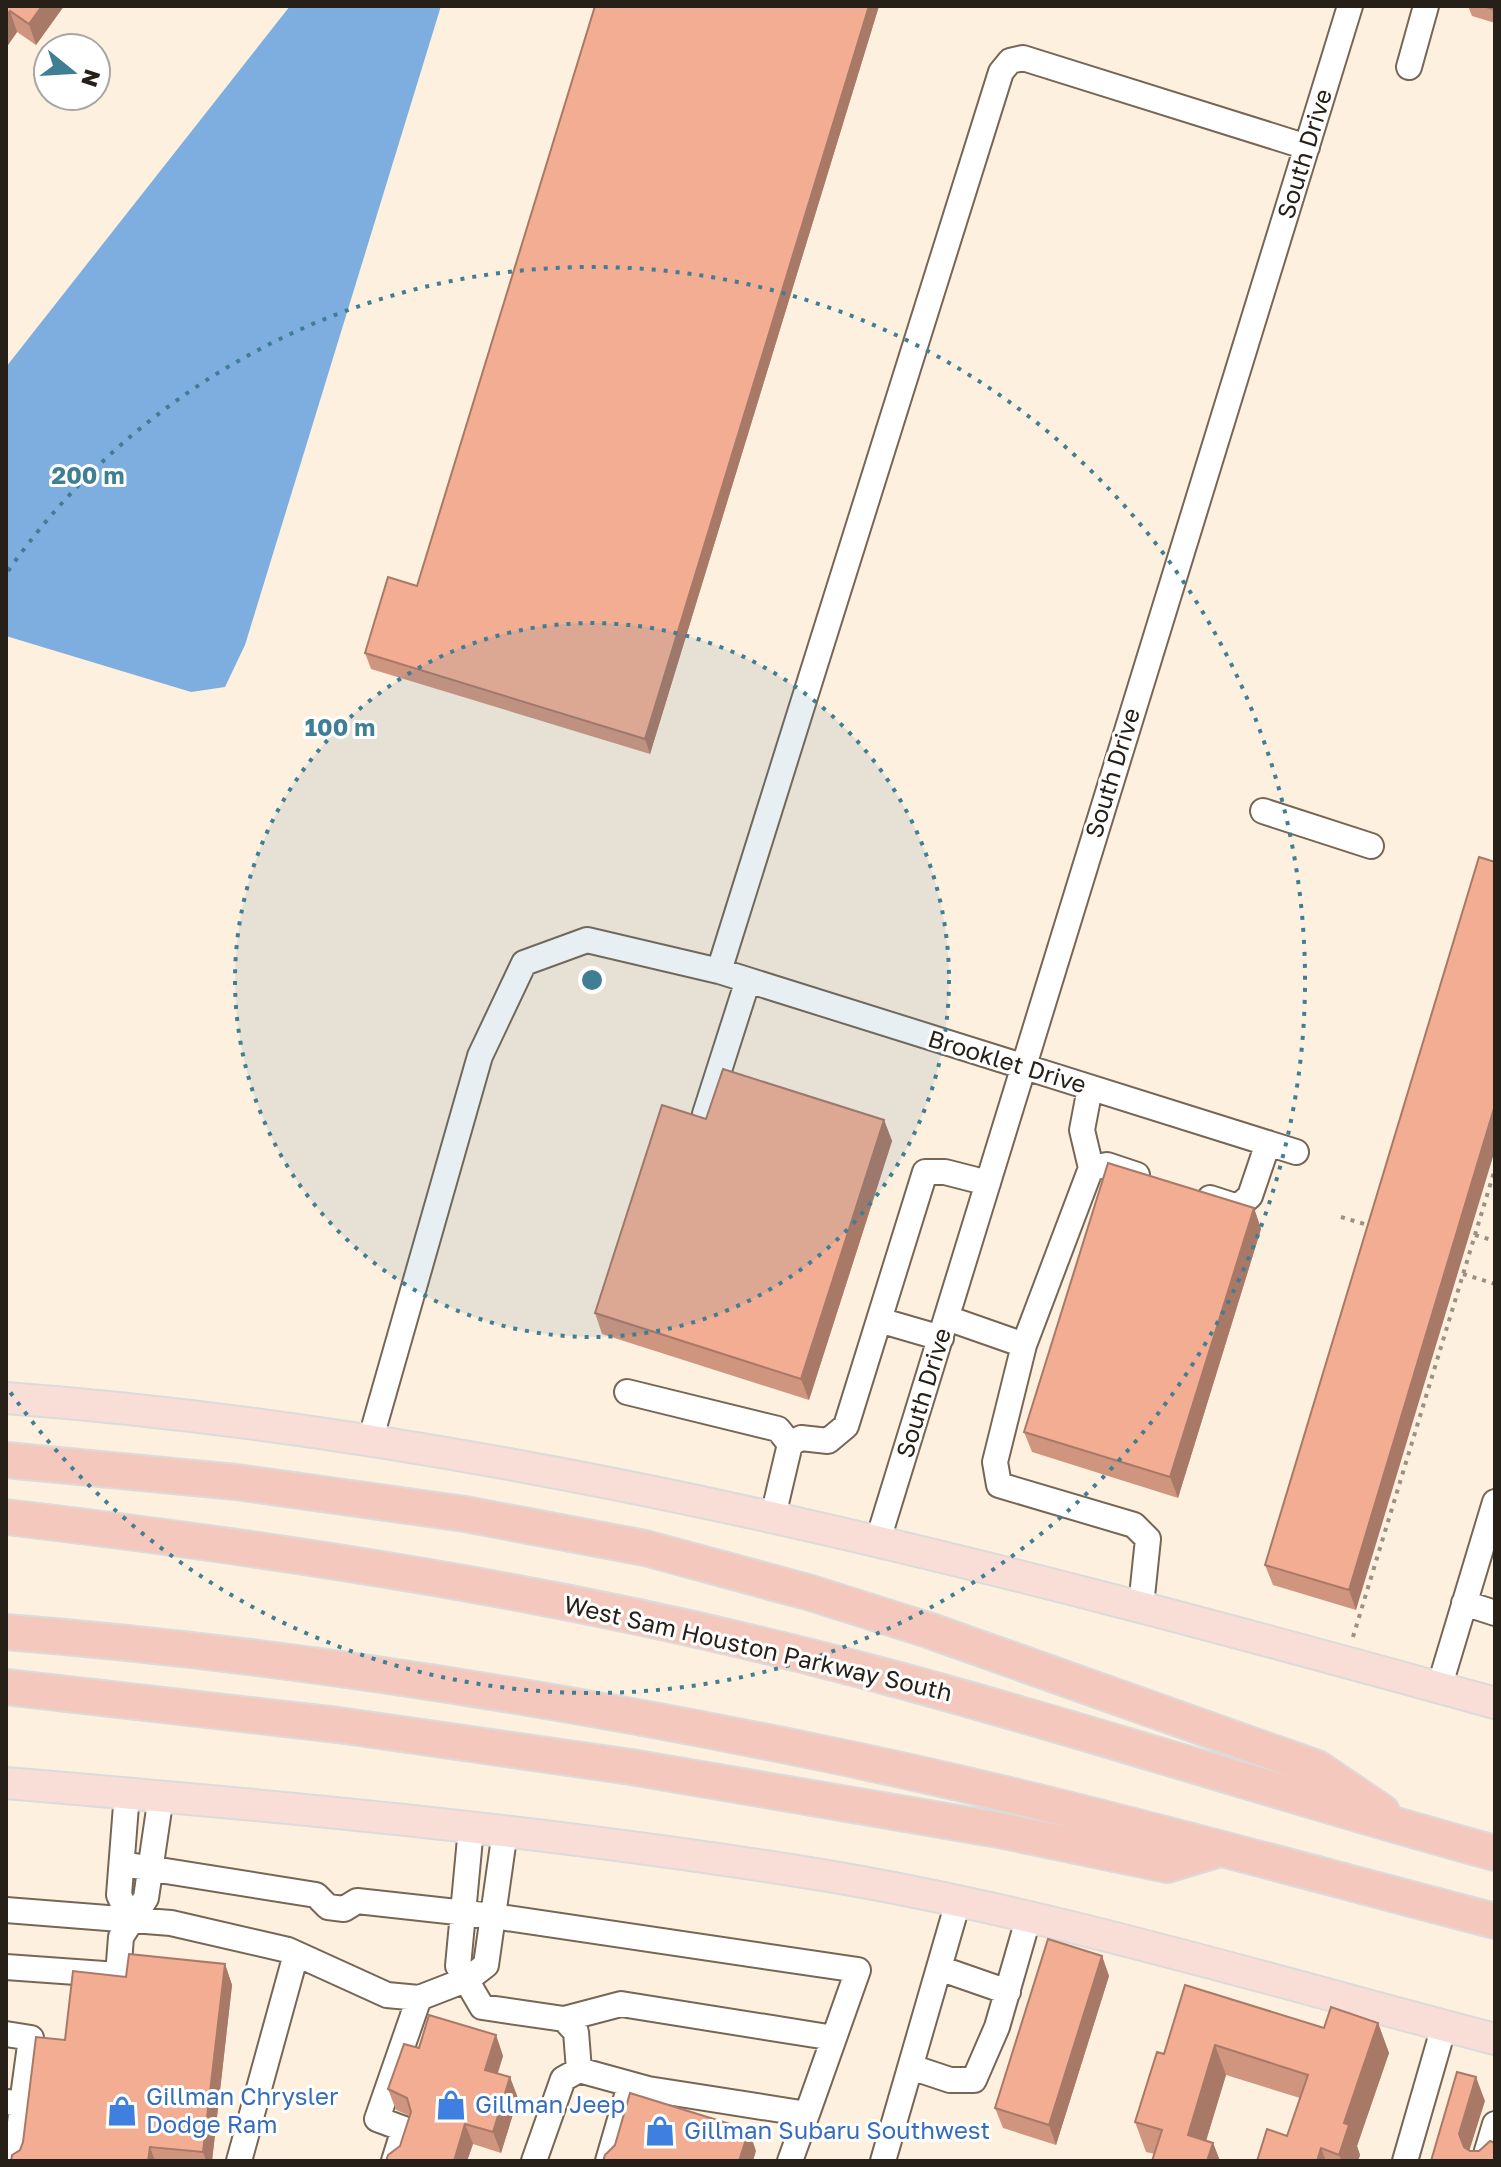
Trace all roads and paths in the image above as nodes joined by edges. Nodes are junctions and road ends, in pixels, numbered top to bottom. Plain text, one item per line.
1 (1350, 6) edge
2 (1426, 6) edge
3 (1409, 67) dead end
4 (1307, 147) junction
5 (1263, 811) dead end
6 (1371, 846) dead end
7 (719, 971) junction
8 (748, 980) junction
9 (1025, 1067) junction
10 (1090, 1088) junction
11 (705, 1114) edge
12 (1268, 1143) junction
13 (1296, 1152) dead end
14 (1091, 1168) junction
15 (1495, 1169) edge
16 (988, 1183) junction
17 (1165, 1184) edge
18 (1194, 1193) edge
19 (1341, 1217) dead end
20 (1384, 1230) edge
21 (1475, 1235) junction
22 (1495, 1241) edge
23 (1454, 1251) edge
24 (1469, 1255) junction
25 (1463, 1274) junction
26 (1495, 1284) edge
27 (879, 1320) junction
28 (944, 1328) junction
29 (1024, 1345) junction
30 (627, 1392) dead end
31 (6, 1398) edge
32 (370, 1441) junction
33 (790, 1444) junction
34 (6, 1463) edge
35 (1495, 1502) edge
36 (773, 1516) junction
37 (6, 1517) edge
38 (878, 1540) junction
39 (1464, 1603) junction
40 (1141, 1606) junction
41 (1495, 1613) edge
42 (6, 1632) edge
43 (1345, 1662) junction
44 (6, 1687) edge
45 (1439, 1688) junction
46 (1495, 1703) edge
47 (6, 1783) edge
48 (127, 1793) junction
49 (161, 1796) junction
50 (471, 1828) junction
51 (1409, 1829) junction
52 (505, 1831) junction
53 (1220, 1849) junction
54 (1495, 1853) edge
55 (122, 1864) junction
56 (151, 1866) junction
57 (958, 1902) junction
58 (6, 1910) edge
59 (463, 1912) junction
60 (493, 1916) junction
61 (1029, 1916) junction
62 (130, 1919) junction
63 (1495, 1921) edge
64 (296, 1954) junction
65 (6, 1967) edge
66 (939, 1968) junction
67 (468, 1979) junction
68 (1008, 1992) junction
69 (419, 1998) junction
70 (564, 2019) junction
71 (1444, 2026) junction
72 (6, 2034) edge
73 (834, 2038) junction
74 (1495, 2039) edge
75 (911, 2067) junction
76 (579, 2070) junction
77 (630, 2085) junction
78 (14, 2103) edge
79 (807, 2114) junction
80 (1495, 2124) edge
81 (16, 2161) edge
82 (239, 2161) edge
83 (394, 2161) edge
84 (534, 2161) edge
85 (608, 2161) edge
86 (790, 2161) edge
87 (883, 2161) edge
88 (1405, 2161) edge
89 (1484, 2161) edge

1 - 4 street, South Drive
2 - 3 street
4 - 7 street
4 - 9 street, South Drive
5 - 6 street
7 - 8 street, Brooklet Drive
7 - 32 street, Brooklet Drive
8 - 9 street, Brooklet Drive
8 - 11 street
9 - 10 street, Brooklet Drive
9 - 16 street, South Drive
10 - 12 street, Brooklet Drive
10 - 14 street
12 - 13 street, Brooklet Drive
12 - 18 street
14 - 17 street
14 - 29 street
15 - 21 path
16 - 27 street
16 - 28 street, South Drive
19 - 20 path
21 - 22 path
21 - 24 path
23 - 24 path
24 - 25 path
25 - 26 path
25 - 43 path
27 - 28 street
27 - 33 street
28 - 29 street
28 - 38 street, South Drive
29 - 40 street
30 - 33 street
31 - 32 main road
32 - 36 main road
33 - 36 street
34 - 51 highway
35 - 39 street
36 - 38 main road
37 - 51 highway, West Sam Houston Parkway South
38 - 40 main road
39 - 41 street
39 - 45 street
40 - 43 main road
42 - 53 highway
43 - 45 main road
44 - 53 highway
45 - 46 main road
47 - 48 main road
48 - 49 main road
48 - 55 street
49 - 50 main road
49 - 56 street
50 - 52 main road
50 - 59 street
51 - 54 highway, West Sam Houston Parkway South
52 - 57 main road
52 - 60 street
53 - 63 highway
55 - 56 street
55 - 62 street
56 - 59 street
56 - 62 street
57 - 61 main road
57 - 66 street
58 - 62 street
59 - 60 street
59 - 67 street
60 - 67 street
60 - 73 street
61 - 68 street
61 - 71 main road
62 - 64 street
62 - 65 street
64 - 69 street
64 - 82 street
66 - 68 street
66 - 75 street
67 - 69 street
67 - 70 street
68 - 75 street
69 - 83 street
70 - 73 street
70 - 76 street
71 - 74 main road
71 - 88 street
72 - 78 street
73 - 79 street
75 - 87 street
76 - 77 street
76 - 84 street
77 - 79 street
77 - 85 street
78 - 81 street
79 - 86 street
80 - 89 street

